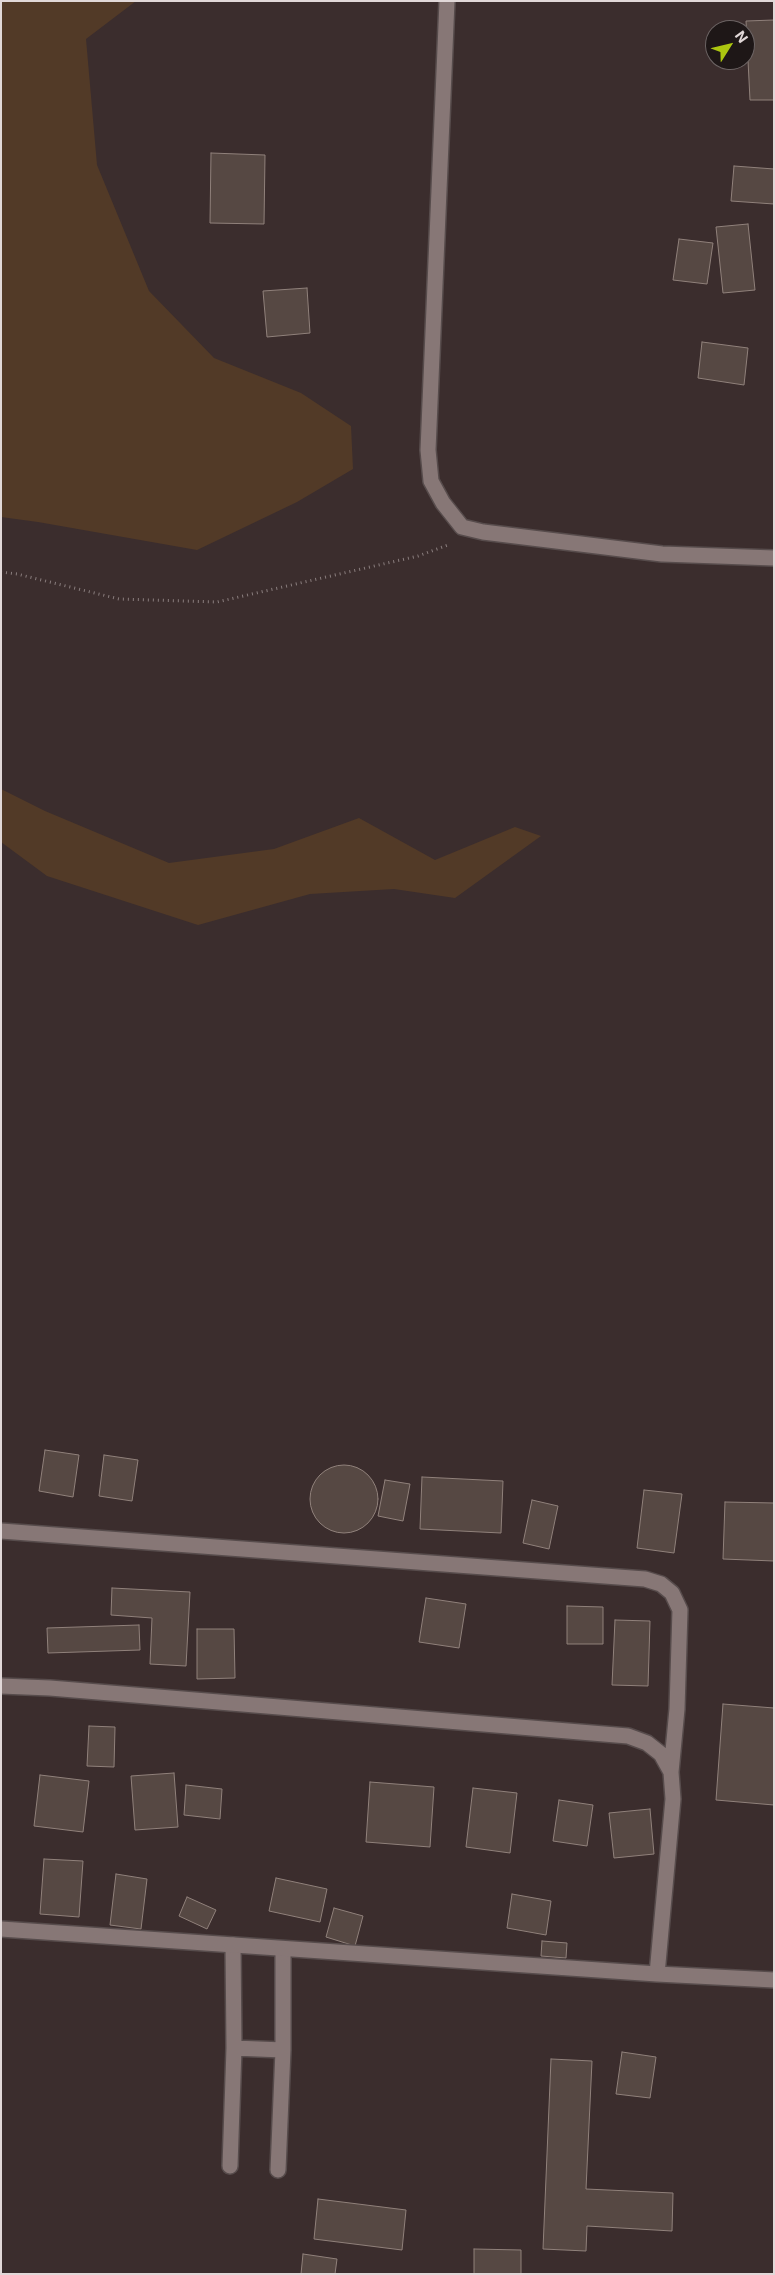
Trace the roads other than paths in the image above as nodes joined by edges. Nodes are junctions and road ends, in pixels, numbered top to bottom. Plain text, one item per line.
1 (446, 1) edge
2 (774, 558) edge
3 (1, 1531) edge
4 (1, 1686) edge
5 (671, 1772) junction
6 (1, 1929) edge
7 (233, 1945) junction
8 (282, 1949) junction
9 (657, 1974) junction
10 (774, 1980) edge
11 (234, 2048) junction
12 (283, 2050) junction
13 (230, 2166) dead end
14 (278, 2170) dead end

1 - 2 street
3 - 5 street
4 - 5 street
5 - 9 street
6 - 7 street
7 - 8 street
7 - 11 street
8 - 9 street
8 - 12 street
9 - 10 street
11 - 12 street
11 - 13 street
12 - 14 street

